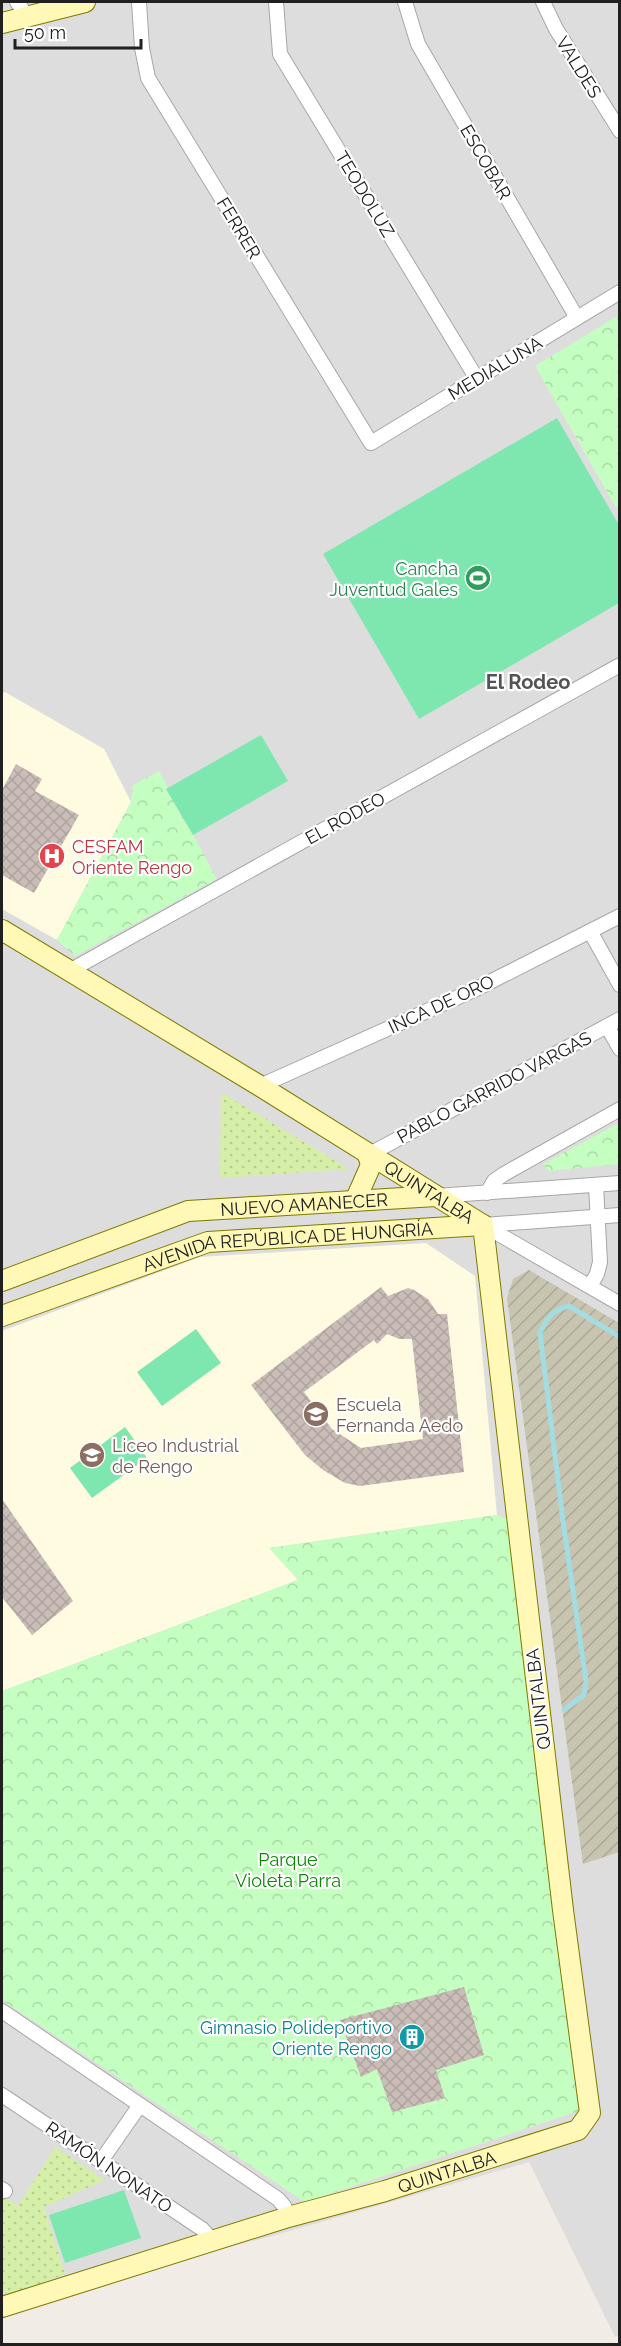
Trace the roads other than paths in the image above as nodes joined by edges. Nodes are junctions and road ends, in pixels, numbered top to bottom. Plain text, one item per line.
1 (85, 2) edge
2 (139, 2) edge
3 (276, 2) edge
4 (405, 2) edge
5 (543, 2) edge
6 (22, 9) edge
7 (2, 23) edge
8 (620, 131) edge
9 (620, 292) edge
10 (577, 318) junction
11 (477, 379) junction
12 (371, 443) joint
13 (620, 665) edge
14 (620, 916) edge
15 (2, 930) edge
16 (590, 931) junction
17 (71, 970) junction
18 (620, 985) edge
19 (613, 1022) edge
20 (620, 1049) edge
21 (260, 1086) junction
22 (620, 1109) edge
23 (368, 1155) junction
24 (620, 1183) edge
25 (596, 1185) junction
26 (487, 1192) junction
27 (436, 1196) junction
28 (356, 1201) junction
29 (620, 1215) edge
30 (598, 1217) junction
31 (483, 1225) junction
32 (65, 1258) junction
33 (2, 1281) edge
34 (590, 1287) junction
35 (79, 1288) junction
36 (620, 1304) edge
37 (2, 1316) edge
38 (2, 2011) edge
39 (2, 2096) edge
40 (140, 2105) junction
41 (101, 2161) junction
42 (288, 2217) junction
43 (214, 2242) junction
44 (4, 2304) edge

1 - 6 street
2 - 12 street, FERRER
3 - 11 street, TEODOLUZ
4 - 10 street, ESCOBAR
5 - 8 street, VALDES
6 - 7 street
9 - 10 street, MEDIALUNA
10 - 11 street, MEDIALUNA
11 - 12 street, MEDIALUNA
13 - 17 street, EL RODEO
14 - 16 street, INCA DE ORO
15 - 17 street, QUINTALBA
16 - 18 street
16 - 21 street, INCA DE ORO
17 - 21 street, QUINTALBA
19 - 20 street
19 - 23 street, PABLO GARRIDO VARGAS
21 - 23 street, QUINTALBA
22 - 26 street
23 - 27 street, QUINTALBA
23 - 28 street
24 - 25 street, NUEVO AMANECER
25 - 26 street, NUEVO AMANECER
25 - 30 street
26 - 27 street, NUEVO AMANECER
27 - 28 street, NUEVO AMANECER
27 - 31 street, QUINTALBA
28 - 32 street, NUEVO AMANECER
29 - 30 street, AVENIDA REPÚBLICA DE HUNGRÍA
30 - 31 street, AVENIDA REPÚBLICA DE HUNGRÍA
30 - 34 street
31 - 34 street
31 - 35 street, AVENIDA REPÚBLICA DE HUNGRÍA
31 - 42 street, QUINTALBA
32 - 33 street, NUEVO AMANECER
32 - 35 street
34 - 36 street
35 - 37 street, AVENIDA REPÚBLICA DE HUNGRÍA
38 - 40 street
39 - 41 street, RAMÓN NONATO
40 - 41 street
40 - 42 street
41 - 43 street, RAMÓN NONATO
42 - 43 street, QUINTALBA
43 - 44 street, QUINTALBA

